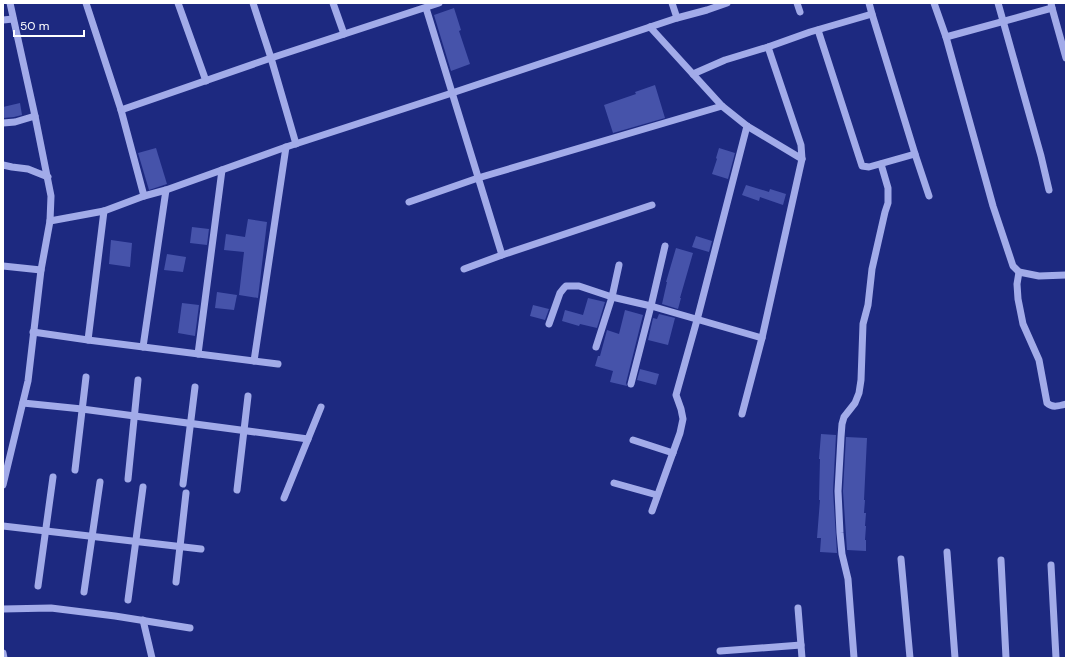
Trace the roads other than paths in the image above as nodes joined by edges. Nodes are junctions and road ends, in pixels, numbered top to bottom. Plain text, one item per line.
1 (10, 3) edge
2 (86, 3) edge
3 (178, 3) edge
4 (253, 3) edge
5 (333, 3) edge
6 (439, 3) edge
7 (672, 3) edge
8 (727, 3) edge
9 (797, 3) edge
10 (869, 3) edge
11 (934, 3) edge
12 (998, 3) edge
13 (1052, 5) edge
14 (426, 8) junction
15 (800, 12) dead end
16 (872, 14) junction
17 (676, 18) junction
18 (13, 19) junction
19 (3, 20) edge
20 (1004, 22) junction
21 (650, 27) junction
22 (818, 30) junction
23 (344, 34) junction
24 (946, 37) junction
25 (768, 47) junction
26 (272, 58) junction
27 (1066, 58) edge
28 (693, 74) junction
29 (206, 81) junction
30 (452, 93) junction
31 (722, 106) junction
32 (120, 110) junction
33 (35, 116) junction
34 (3, 123) edge
35 (747, 126) junction
36 (296, 144) junction
37 (286, 147) junction
38 (915, 154) junction
39 (802, 159) junction
40 (881, 164) junction
41 (3, 165) edge
42 (222, 170) junction
43 (48, 177) junction
44 (478, 178) junction
45 (166, 190) junction
46 (1049, 190) dead end
47 (144, 196) junction
48 (929, 196) dead end
49 (409, 202) dead end
50 (652, 205) dead end
51 (104, 211) junction
52 (50, 221) junction
53 (665, 246) dead end
54 (502, 255) junction
55 (619, 265) dead end
56 (3, 266) edge
57 (464, 269) dead end
58 (41, 270) junction
59 (1019, 272) junction
60 (1066, 274) edge
61 (612, 297) junction
62 (651, 306) junction
63 (697, 320) junction
64 (549, 324) dead end
65 (33, 332) junction
66 (762, 338) junction
67 (88, 340) junction
68 (143, 346) junction
69 (596, 347) dead end
70 (198, 354) junction
71 (254, 361) junction
72 (278, 364) dead end
73 (86, 377) dead end
74 (138, 380) dead end
75 (631, 384) dead end
76 (195, 387) dead end
77 (248, 396) dead end
78 (23, 403) junction
79 (1066, 404) edge
80 (321, 407) dead end
81 (82, 409) junction
82 (742, 414) dead end
83 (134, 417) junction
84 (190, 424) junction
85 (244, 431) junction
86 (308, 439) junction
87 (633, 440) dead end
88 (673, 453) junction
89 (75, 470) dead end
90 (53, 477) dead end
91 (128, 479) dead end
92 (100, 482) dead end
93 (614, 483) dead end
94 (183, 484) dead end
95 (3, 485) edge
96 (143, 487) dead end
97 (237, 490) dead end
98 (186, 493) dead end
99 (658, 495) junction
100 (284, 498) dead end
101 (652, 511) dead end
102 (3, 526) edge
103 (46, 531) junction
104 (92, 536) junction
105 (136, 542) junction
106 (180, 547) junction
107 (201, 549) dead end
108 (947, 552) dead end
109 (901, 559) dead end
110 (1002, 560) dead end
111 (1051, 565) dead end
112 (176, 582) dead end
113 (38, 586) dead end
114 (84, 592) dead end
115 (128, 600) dead end
116 (3, 608) edge
117 (798, 608) dead end
118 (143, 620) junction
119 (190, 628) dead end
120 (800, 645) junction
121 (720, 651) dead end
122 (3, 652) edge
123 (4, 658) edge
124 (152, 658) edge
125 (802, 658) edge
126 (854, 658) edge
127 (910, 658) edge
128 (955, 658) edge
129 (1006, 658) edge
130 (1056, 658) edge

1 - 18 street
2 - 32 street
3 - 29 street
4 - 26 street
5 - 23 street
6 - 14 street
7 - 17 street
8 - 17 street
9 - 15 street
10 - 16 street
11 - 24 street
12 - 20 street
13 - 20 street
13 - 27 street
14 - 23 street
14 - 30 street
16 - 22 street
16 - 38 street
17 - 21 street
18 - 19 street
18 - 33 street
20 - 24 street
20 - 46 street
21 - 28 street
21 - 30 street
22 - 25 street
22 - 40 street
23 - 26 street
24 - 59 street
25 - 28 street
25 - 39 street
26 - 29 street
26 - 36 street
28 - 31 street
29 - 32 street
30 - 36 street
30 - 44 street
31 - 35 street
31 - 44 street
32 - 47 street
33 - 34 street
33 - 43 street
35 - 39 street
35 - 63 street
36 - 37 street
37 - 42 street
37 - 71 street
38 - 40 street
38 - 48 street
39 - 66 street
40 - 126 street
41 - 43 street
42 - 45 street
42 - 70 street
43 - 52 street
44 - 49 street
44 - 54 street
45 - 47 street
45 - 68 street
47 - 51 street
50 - 54 street
51 - 52 street
51 - 67 street
52 - 58 street
53 - 62 street
54 - 57 street
55 - 61 street
56 - 58 street
58 - 65 street
59 - 60 street
59 - 79 street
61 - 62 street
61 - 64 street
61 - 69 street
62 - 63 street
62 - 75 street
63 - 66 street
63 - 88 street
65 - 67 street
65 - 78 street
66 - 82 street
67 - 68 street
68 - 70 street
70 - 71 street
71 - 72 street
73 - 81 street
74 - 83 street
76 - 84 street
77 - 85 street
78 - 81 street
78 - 95 street
80 - 86 street
81 - 83 street
81 - 89 street
83 - 84 street
83 - 91 street
84 - 85 street
84 - 94 street
85 - 86 street
85 - 97 street
86 - 100 street
87 - 88 street
88 - 99 street
90 - 103 street
92 - 104 street
93 - 99 street
96 - 105 street
98 - 106 street
99 - 101 street
102 - 103 street
103 - 104 street
103 - 113 street
104 - 105 street
104 - 114 street
105 - 106 street
105 - 115 street
106 - 107 street
106 - 112 street
108 - 128 street
109 - 127 street
110 - 129 street
111 - 130 street
116 - 118 street
117 - 120 street
118 - 119 street
118 - 124 street
120 - 121 street
120 - 125 street
122 - 123 street

